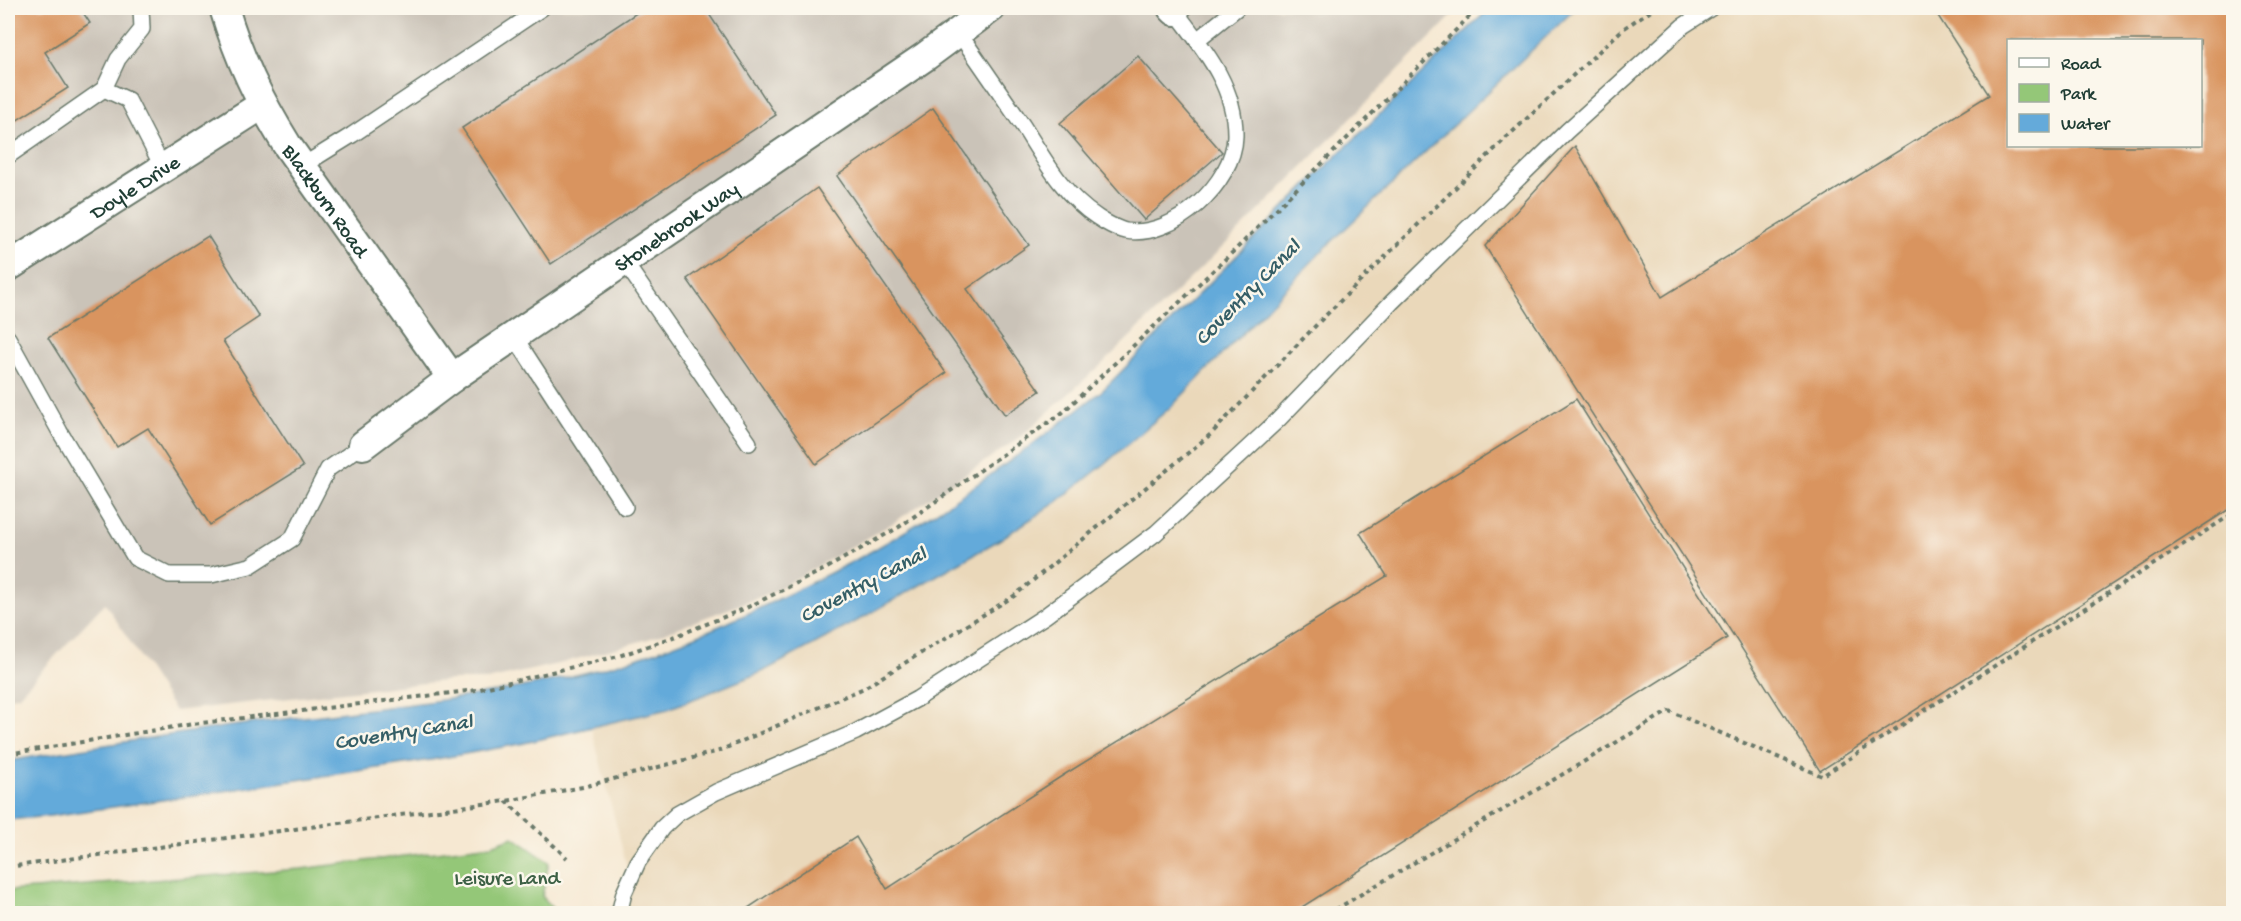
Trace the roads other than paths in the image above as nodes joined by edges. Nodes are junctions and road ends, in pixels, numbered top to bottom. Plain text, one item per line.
1 (141, 8) edge
2 (224, 8) edge
3 (542, 8) edge
4 (992, 8) edge
5 (1237, 8) edge
6 (1711, 8) edge
7 (1173, 9) edge
8 (958, 32) junction
9 (1197, 40) junction
10 (104, 89) junction
11 (262, 105) junction
12 (8, 156) edge
13 (302, 166) junction
14 (163, 168) junction
15 (624, 261) junction
16 (8, 267) edge
17 (514, 336) junction
18 (8, 338) edge
19 (452, 378) junction
20 (749, 443) dead end
21 (363, 445) joint
22 (625, 507) dead end
23 (619, 914) edge

1 - 10 lane
2 - 11 street, Blackburn Road
3 - 13 lane
4 - 8 street, Stonebrook Way
5 - 9 lane
6 - 23 lane
7 - 9 lane
8 - 9 lane
8 - 15 street, Stonebrook Way
10 - 12 lane
10 - 14 lane
11 - 13 street, Blackburn Road
11 - 14 street, Doyle Drive
13 - 19 street, Blackburn Road
14 - 16 street, Doyle Drive
15 - 17 street, Stonebrook Way
15 - 20 lane
17 - 19 street, Stonebrook Way
17 - 22 lane
18 - 21 lane
19 - 21 street, Stonebrook Way

